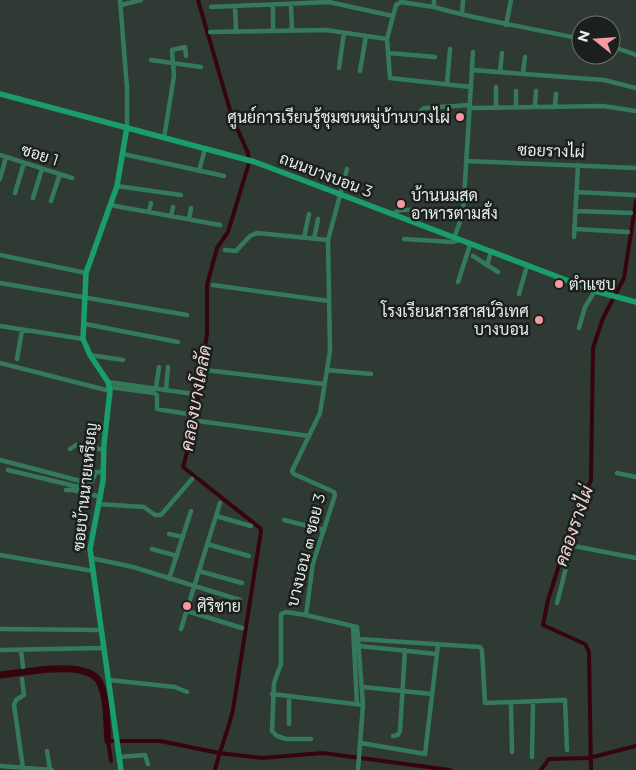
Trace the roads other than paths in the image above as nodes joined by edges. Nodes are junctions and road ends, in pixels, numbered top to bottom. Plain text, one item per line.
1 (141, 0) edge
2 (434, 0) edge
3 (463, 0) edge
4 (511, 0) edge
5 (120, 2) edge
6 (273, 5) junction
7 (291, 5) junction
8 (235, 6) junction
9 (211, 7) dead end
10 (434, 7) junction
11 (462, 14) junction
12 (393, 16) junction
13 (506, 25) junction
14 (292, 30) junction
15 (273, 31) junction
16 (210, 32) dead end
17 (236, 32) junction
18 (344, 33) junction
19 (366, 36) junction
20 (571, 37) edge
21 (387, 39) junction
22 (450, 49) dead end
23 (621, 50) edge
24 (388, 52) junction
25 (474, 52) dead end
26 (502, 53) dead end
27 (636, 55) edge
28 (186, 56) dead end
29 (436, 57) dead end
30 (525, 57) dead end
31 (151, 60) dead end
32 (174, 64) junction
33 (201, 67) dead end
34 (339, 68) dead end
35 (472, 70) junction
36 (360, 71) dead end
37 (500, 72) junction
38 (523, 74) junction
39 (447, 84) junction
40 (471, 87) junction
41 (496, 87) dead end
42 (636, 88) edge
43 (516, 90) dead end
44 (536, 91) dead end
45 (0, 94) edge
46 (556, 94) dead end
47 (577, 99) dead end
48 (470, 106) junction
49 (516, 106) junction
50 (535, 106) junction
51 (555, 106) junction
52 (577, 106) junction
53 (496, 107) junction
54 (636, 111) edge
55 (348, 114) dead end
56 (127, 127) junction
57 (164, 138) junction
58 (205, 149) junction
59 (123, 154) junction
60 (0, 156) edge
61 (6, 157) junction
62 (466, 160) junction
63 (24, 163) junction
64 (578, 165) junction
65 (636, 168) edge
66 (42, 169) junction
67 (347, 169) dead end
68 (198, 172) junction
69 (60, 174) junction
70 (224, 176) dead end
71 (72, 178) dead end
72 (0, 179) edge
73 (117, 186) junction
74 (576, 192) junction
75 (15, 193) dead end
76 (181, 195) dead end
77 (340, 195) junction
78 (634, 195) dead end
79 (33, 198) dead end
80 (51, 201) dead end
81 (151, 202) dead end
82 (110, 206) junction
83 (173, 207) dead end
84 (191, 208) dead end
85 (463, 210) junction
86 (149, 211) junction
87 (576, 211) junction
88 (631, 213) dead end
89 (308, 214) dead end
90 (392, 214) junction
91 (171, 216) junction
92 (189, 219) junction
93 (318, 219) dead end
94 (220, 225) dead end
95 (575, 229) junction
96 (628, 232) dead end
97 (574, 237) dead end
98 (304, 238) junction
99 (314, 239) junction
100 (404, 239) dead end
101 (457, 239) junction
102 (328, 240) junction
103 (470, 245) junction
104 (225, 250) dead end
105 (491, 252) junction
106 (0, 255) edge
107 (473, 256) dead end
108 (487, 265) junction
109 (527, 266) junction
110 (86, 272) junction
111 (498, 272) dead end
112 (458, 282) dead end
113 (0, 283) edge
114 (213, 285) dead end
115 (595, 291) junction
116 (519, 294) dead end
117 (86, 298) junction
118 (329, 300) junction
119 (636, 302) edge
120 (187, 315) dead end
121 (84, 324) junction
122 (0, 326) edge
123 (579, 328) dead end
124 (22, 330) junction
125 (83, 339) junction
126 (178, 342) dead end
127 (90, 355) junction
128 (17, 358) dead end
129 (123, 360) dead end
130 (0, 363) edge
131 (159, 367) dead end
132 (168, 367) dead end
133 (205, 370) dead end
134 (327, 370) junction
135 (371, 374) dead end
136 (324, 384) junction
137 (109, 387) junction
138 (156, 388) junction
139 (166, 390) junction
140 (194, 394) dead end
141 (188, 414) dead end
142 (198, 421) dead end
143 (309, 436) junction
144 (70, 449) dead end
145 (104, 450) junction
146 (0, 460) edge
147 (8, 470) dead end
148 (103, 472) junction
149 (617, 473) dead end
150 (636, 477) edge
151 (192, 479) dead end
152 (66, 490) dead end
153 (87, 493) junction
154 (101, 497) junction
155 (220, 503) dead end
156 (98, 504) junction
157 (191, 510) dead end
158 (216, 516) junction
159 (284, 520) dead end
160 (251, 526) dead end
161 (324, 530) junction
162 (169, 534) dead end
163 (183, 537) junction
164 (207, 544) junction
165 (152, 549) dead end
166 (0, 555) edge
167 (177, 556) junction
168 (250, 556) dead end
169 (91, 558) junction
170 (636, 558) edge
171 (93, 571) junction
172 (199, 571) junction
173 (169, 579) junction
174 (242, 583) dead end
175 (194, 586) junction
176 (240, 600) dead end
177 (557, 603) dead end
178 (187, 611) junction
179 (306, 616) junction
180 (353, 626) junction
181 (242, 628) dead end
182 (0, 629) edge
183 (181, 629) dead end
184 (102, 630) junction
185 (358, 638) junction
186 (359, 646) junction
187 (438, 646) junction
188 (104, 648) junction
189 (0, 650) edge
190 (21, 650) junction
191 (405, 650) junction
192 (437, 654) junction
193 (23, 667) dead end
194 (22, 680) dead end
195 (109, 680) junction
196 (363, 688) junction
197 (403, 690) junction
198 (187, 692) dead end
199 (272, 694) junction
200 (432, 694) junction
201 (289, 696) junction
202 (512, 702) junction
203 (533, 702) junction
204 (357, 704) junction
205 (364, 705) junction
206 (288, 724) dead end
207 (393, 736) dead end
208 (311, 739) dead end
209 (361, 742) junction
210 (567, 750) dead end
211 (47, 751) dead end
212 (512, 752) dead end
213 (120, 757) junction
214 (532, 757) dead end
215 (148, 764) dead end
216 (0, 766) edge
217 (22, 768) junction
218 (51, 770) edge
219 (121, 770) edge
220 (358, 770) edge

1 - 5 street
2 - 10 street
3 - 11 street
4 - 13 street
5 - 56 street
6 - 7 street
6 - 8 street
6 - 15 street
7 - 12 street
7 - 14 street
8 - 9 street
8 - 17 street
10 - 11 street
10 - 12 street
11 - 13 street
12 - 21 street
13 - 20 street
14 - 15 street
14 - 18 street
15 - 17 street
16 - 17 street
18 - 19 street
18 - 34 street
19 - 21 street
19 - 36 street
21 - 24 street
22 - 39 street
23 - 27 street
24 - 29 street
24 - 39 street
25 - 35 street
26 - 37 street
28 - 32 street
30 - 38 street
31 - 32 street
32 - 33 street
32 - 57 street
35 - 37 street
35 - 40 street
37 - 38 street
38 - 42 street
39 - 40 street
40 - 48 street
41 - 53 street
43 - 49 street
44 - 50 street
45 - 56 main road, ถนนบางบอน 3
46 - 51 street
47 - 52 street
48 - 53 street
48 - 55 street
48 - 62 street
49 - 50 street
49 - 53 street
50 - 51 street
51 - 52 street
52 - 54 street
56 - 57 main road, ถนนบางบอน 3
56 - 59 main road
57 - 58 main road, ถนนบางบอน 3
58 - 68 street
58 - 77 main road, ถนนบางบอน 3
59 - 68 street
59 - 73 main road
60 - 61 street, ซอย 1
61 - 63 street, ซอย 1
61 - 72 street
62 - 64 street, ซอยรางไผ่
62 - 85 street
63 - 66 street, ซอย 1
63 - 75 street
64 - 65 street, ซอยรางไผ่
64 - 74 street
66 - 69 street, ซอย 1
66 - 79 street
67 - 77 street, บางบอน ๓ ซอย 3
68 - 70 street
69 - 71 street, ซอย 1
69 - 80 street
73 - 76 street
73 - 82 main road
74 - 78 street
74 - 87 street
77 - 90 main road, ถนนบางบอน 3
77 - 102 street, บางบอน ๓ ซอย 3
81 - 86 street
82 - 86 street
82 - 110 main road
83 - 91 street
84 - 92 street
85 - 90 street
85 - 101 street
86 - 91 street
87 - 88 street
87 - 95 street
89 - 98 street
90 - 101 main road, ถนนบางบอน 3
91 - 92 street
92 - 94 street
93 - 99 street
95 - 96 street
95 - 97 street
98 - 99 street
98 - 104 street
99 - 102 street
100 - 101 street
101 - 103 main road, ถนนบางบอน 3
102 - 118 street, บางบอน ๓ ซอย 3
103 - 105 main road, ถนนบางบอน 3
103 - 112 street
105 - 108 street
105 - 109 main road, ถนนบางบอน 3
106 - 110 street
107 - 108 street
108 - 111 street
109 - 115 main road, ถนนบางบอน 3
109 - 116 street
110 - 117 main road
113 - 117 street
114 - 118 street
115 - 119 main road, ถนนบางบอน 3
115 - 123 street
117 - 120 street
117 - 121 main road
118 - 134 street, บางบอน ๓ ซอย 3
121 - 125 main road
121 - 126 street
122 - 124 street
124 - 125 street
124 - 128 street
125 - 127 main road
127 - 129 street
127 - 137 main road
130 - 137 street
131 - 138 street
132 - 139 street
133 - 136 street
134 - 135 street
134 - 136 street, บางบอน ๓ ซอย 3
136 - 143 street, บางบอน ๓ ซอย 3
137 - 138 street
137 - 141 street
137 - 145 main road, ซอยบ้านนายเหรียญ
138 - 139 street
139 - 140 street
142 - 143 street
143 - 161 street, บางบอน ๓ ซอย 3
144 - 145 street
145 - 148 main road, ซอยบ้านนายเหรียญ
146 - 148 street
147 - 153 street
148 - 154 main road, ซอยบ้านนายเหรียญ
149 - 150 street
151 - 156 street
152 - 153 street
153 - 154 street
154 - 156 main road, ซอยบ้านนายเหรียญ
155 - 158 street
156 - 169 main road, ซอยบ้านนายเหรียญ
157 - 163 street
158 - 160 street
158 - 164 street
159 - 161 street
161 - 179 street, บางบอน ๓ ซอย 3
162 - 163 street
163 - 167 street
164 - 168 street
164 - 172 street
165 - 167 street
166 - 171 street
167 - 173 street
169 - 171 main road, ซอยบ้านนายเหรียญ
169 - 173 street
170 - 177 street
171 - 184 main road, ซอยบ้านนายเหรียญ
172 - 174 street
172 - 175 street
173 - 175 street
175 - 176 street
175 - 178 street
178 - 181 street
178 - 183 street
179 - 180 street
179 - 199 street, บางบอน ๓ ซอย 3
180 - 185 street
180 - 204 street
182 - 184 street
184 - 188 main road, ซอยบ้านนายเหรียญ
185 - 186 street
185 - 187 street
186 - 191 street
186 - 196 street
187 - 192 street
187 - 202 street
188 - 190 street
188 - 195 main road, ซอยบ้านนายเหรียญ
189 - 190 street
190 - 193 street
191 - 192 street
191 - 197 street
192 - 200 street
194 - 217 street
195 - 198 street
195 - 213 main road, ซอยบ้านนายเหรียญ
196 - 197 street
196 - 205 street
197 - 200 street
197 - 207 street
199 - 201 street
199 - 208 street, บางบอน ๓ ซอย 3
200 - 209 street
201 - 204 street
201 - 206 street
202 - 203 street
202 - 212 street
203 - 210 street
203 - 214 street
204 - 205 street
205 - 209 street
209 - 220 street
211 - 218 street
213 - 215 street
213 - 219 main road, ซอยบ้านนายเหรียญ
216 - 217 street
217 - 218 street

